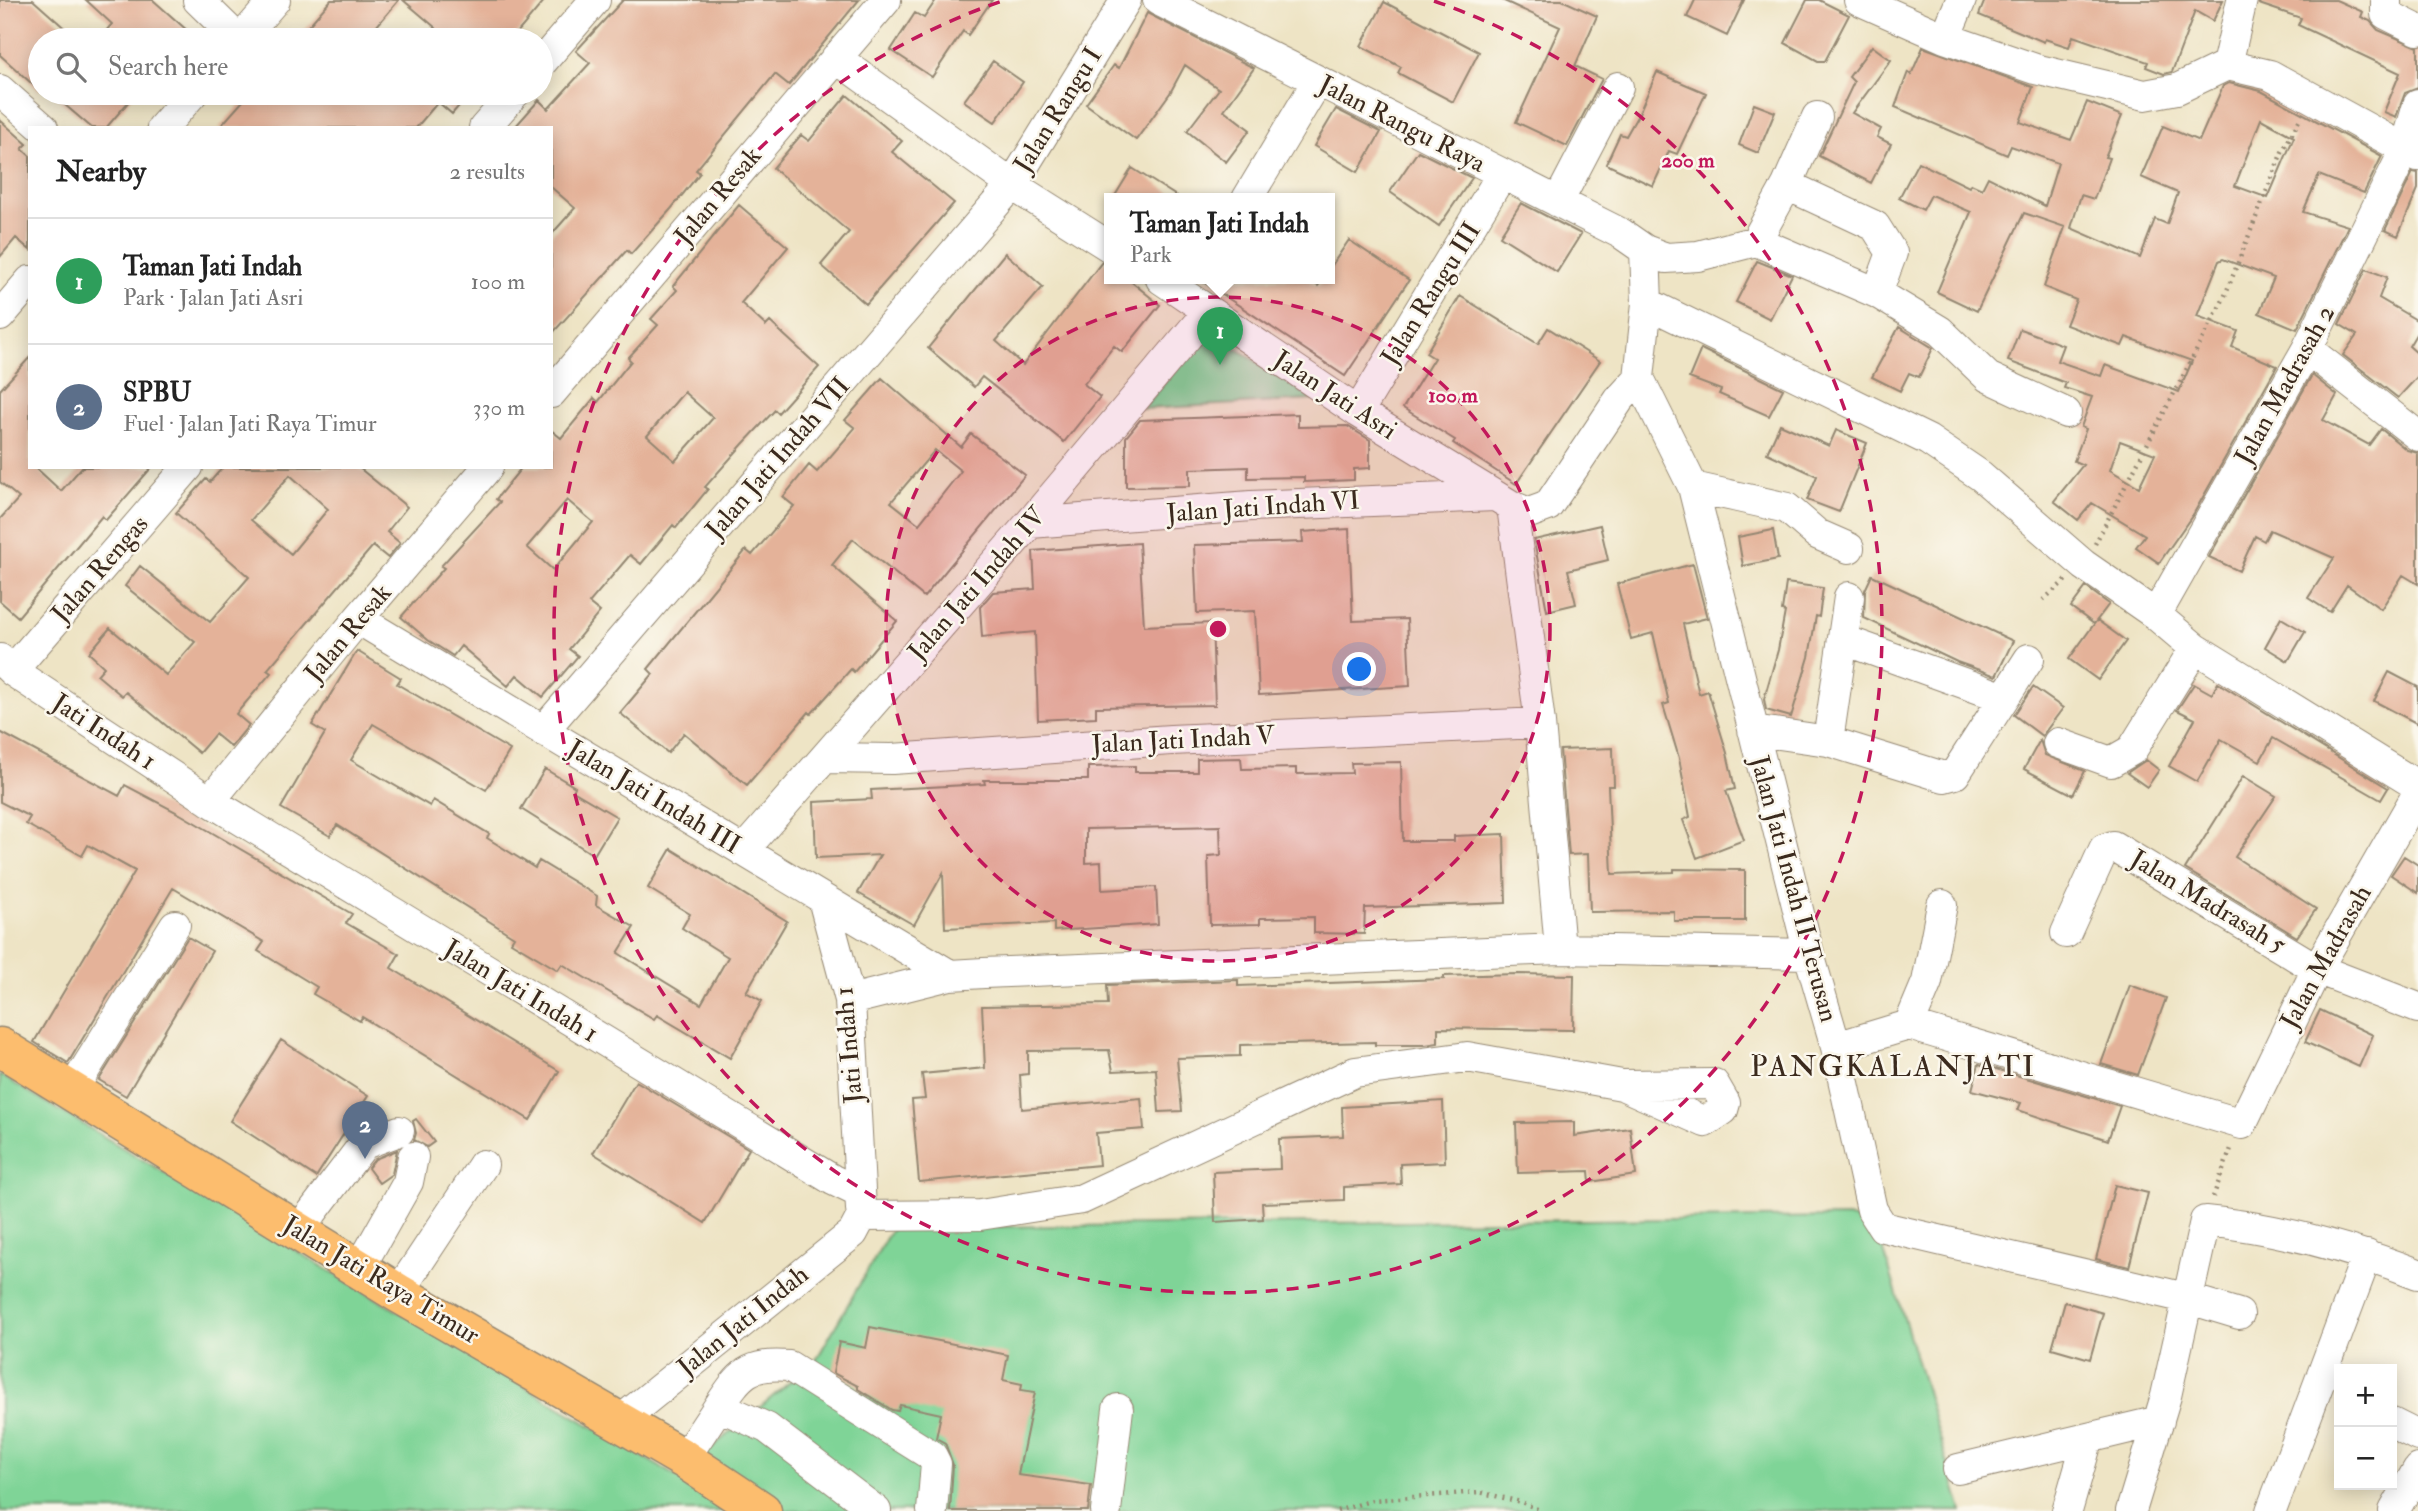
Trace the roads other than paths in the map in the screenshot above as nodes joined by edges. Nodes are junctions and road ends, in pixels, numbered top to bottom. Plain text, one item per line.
1 (198, 0) edge
2 (275, 0) edge
3 (595, 0) edge
4 (886, 0) edge
5 (1126, 0) edge
6 (1158, 0) edge
7 (1859, 0) edge
8 (1961, 0) edge
9 (2242, 0) edge
10 (2386, 0) edge
11 (227, 28) edge
12 (250, 28) edge
13 (2418, 30) edge
14 (1945, 38) junction
15 (553, 49) edge
16 (836, 58) junction
17 (2227, 65) junction
18 (1317, 82) junction
19 (1618, 87) dead end
20 (0, 90) edge
21 (182, 105) edge
22 (504, 105) edge
23 (2418, 105) edge
24 (1817, 117) dead end
25 (41, 126) edge
26 (164, 126) edge
27 (486, 126) edge
28 (2412, 153) edge
29 (1502, 174) junction
30 (1012, 185) junction
31 (1787, 185) junction
32 (1251, 193) edge
33 (1558, 202) junction
34 (1756, 241) junction
35 (1104, 243) edge
36 (1645, 250) junction
37 (28, 283) edge
38 (1172, 284) edge
39 (1877, 293) junction
40 (1197, 296) edge
41 (1647, 303) junction
42 (0, 316) edge
43 (2308, 349) junction
44 (1639, 378) junction
45 (553, 391) edge
46 (1358, 412) junction
47 (2066, 413) dead end
48 (2418, 436) edge
49 (186, 469) edge
50 (486, 469) edge
51 (1693, 487) junction
52 (1504, 501) junction
53 (1030, 523) junction
54 (1849, 548) dead end
55 (1849, 597) dead end
56 (2156, 615) junction
57 (358, 619) junction
58 (1844, 640) junction
59 (2195, 648) junction
60 (2029, 659) dead end
61 (6, 665) edge
62 (2002, 697) junction
63 (1540, 723) junction
64 (1753, 730) junction
65 (543, 731) junction
66 (1828, 741) junction
67 (2058, 743) dead end
68 (827, 758) junction
69 (2418, 786) edge
70 (2418, 793) edge
71 (211, 801) junction
72 (743, 851) junction
73 (823, 899) junction
74 (1942, 905) dead end
75 (174, 925) dead end
76 (2066, 933) dead end
77 (1560, 949) junction
78 (1809, 954) junction
79 (2317, 969) junction
80 (950, 975) junction
81 (850, 1000) junction
82 (2418, 1007) edge
83 (1909, 1025) junction
84 (1836, 1046) junction
85 (0, 1047) edge
86 (1622, 1085) dead end
87 (71, 1091) junction
88 (399, 1131) dead end
89 (413, 1157) dead end
90 (483, 1165) dead end
91 (851, 1196) junction
92 (298, 1231) junction
93 (2367, 1255) junction
94 (359, 1269) junction
95 (2418, 1274) edge
96 (398, 1293) junction
97 (2186, 1298) junction
98 (2239, 1314) dead end
99 (719, 1406) junction
100 (1118, 1409) dead end
101 (620, 1421) junction
102 (2159, 1421) junction
103 (2397, 1426) edge
104 (2418, 1436) edge
105 (2088, 1438) junction
106 (684, 1459) junction
107 (1958, 1469) dead end
108 (2418, 1469) edge
109 (762, 1511) edge
110 (876, 1511) edge
111 (932, 1511) edge
112 (1106, 1511) edge
113 (2067, 1511) edge
114 (2131, 1511) edge
115 (2271, 1511) edge
116 (2394, 1511) edge

1 - 11 street
2 - 12 street
3 - 15 street
4 - 16 street, Jalan Resak
5 - 30 street, Jalan Rangu I
6 - 18 street, Jalan Rangu Raya
7 - 14 street
8 - 14 street
9 - 17 street
10 - 13 street
14 - 17 street
16 - 30 street
16 - 45 street, Jalan Resak
17 - 28 street
18 - 29 street, Jalan Rangu Raya
18 - 32 street
19 - 33 street
20 - 25 street
21 - 26 street
22 - 27 street
23 - 28 street, Jalan Madrasah 2
24 - 31 street
28 - 43 street, Jalan Madrasah 2
29 - 33 street, Jalan Rangu Raya
29 - 46 street, Jalan Rangu III
30 - 35 street
30 - 65 street, Jalan Jati Indah VII
31 - 34 street
31 - 39 street
33 - 36 street, Jalan Rangu Raya
34 - 36 street
34 - 39 street
36 - 41 street
37 - 42 street
38 - 40 street, Jalan Jati Asri
39 - 47 street
40 - 46 street, Jalan Jati Asri
40 - 53 street, Jalan Jati Indah IV
41 - 44 street
41 - 56 street
43 - 48 street
43 - 56 street, Jalan Madrasah 2
44 - 51 street, Jalan Jati Indah II Terusan
44 - 52 street, Jalan Jati Indah VI
46 - 52 street, Jalan Jati Asri
49 - 61 street, Jalan Rengas
50 - 57 street, Jalan Resak
51 - 54 street
51 - 64 street, Jalan Jati Indah II Terusan
52 - 53 street, Jalan Jati Indah VI
52 - 63 street
53 - 68 street, Jalan Jati Indah IV
55 - 58 street
56 - 59 street
57 - 65 street, Jalan Jati Indah III
57 - 71 street, Jalan Resak
58 - 62 street
58 - 66 street
59 - 67 street
59 - 69 street
60 - 62 street
61 - 71 street, Jati Indah 1
62 - 66 street
63 - 68 street, Jalan Jati Indah V
63 - 77 street
64 - 66 street
64 - 78 street, Jalan Jati Indah II Terusan
65 - 72 street, Jalan Jati Indah III
68 - 72 street, Jalan Jati Indah IV
70 - 79 street, Jalan Madrasah
71 - 91 street, Jalan Jati Indah 1
72 - 73 street, Jalan Jati Indah III
73 - 80 street, Jalan Jati Indah III
73 - 81 street, Jati Indah 1
74 - 83 street
75 - 87 street
76 - 79 street, Jalan Madrasah 5
77 - 78 street
77 - 80 street
78 - 84 street, Jalan Jati Indah II Terusan
79 - 82 street, Jalan Madrasah 5
79 - 83 street, Jalan Madrasah
80 - 81 street
81 - 91 street, Jati Indah 1
83 - 84 street
84 - 97 street, Jalan Jati Indah II Terusan
85 - 87 main road, Jalan Jati Raya Timur
86 - 91 street
87 - 92 main road, Jalan Jati Raya Timur
88 - 92 street
89 - 94 street
90 - 96 street
91 - 101 street, Jalan Jati Indah
92 - 94 main road, Jalan Jati Raya Timur
93 - 95 street
93 - 97 street
93 - 115 street
94 - 96 main road, Jalan Jati Raya Timur
96 - 101 main road, Jalan Jati Raya Timur
97 - 98 street, Jalan Jati Indah II Terusan
97 - 102 street
99 - 106 street
99 - 110 street
99 - 111 street
100 - 112 street
101 - 106 main road, Jalan Jati Raya Timur
102 - 105 street
102 - 114 street
103 - 104 street
105 - 107 street
105 - 113 street
106 - 109 main road, Jalan Jati Raya Timur
108 - 116 street

